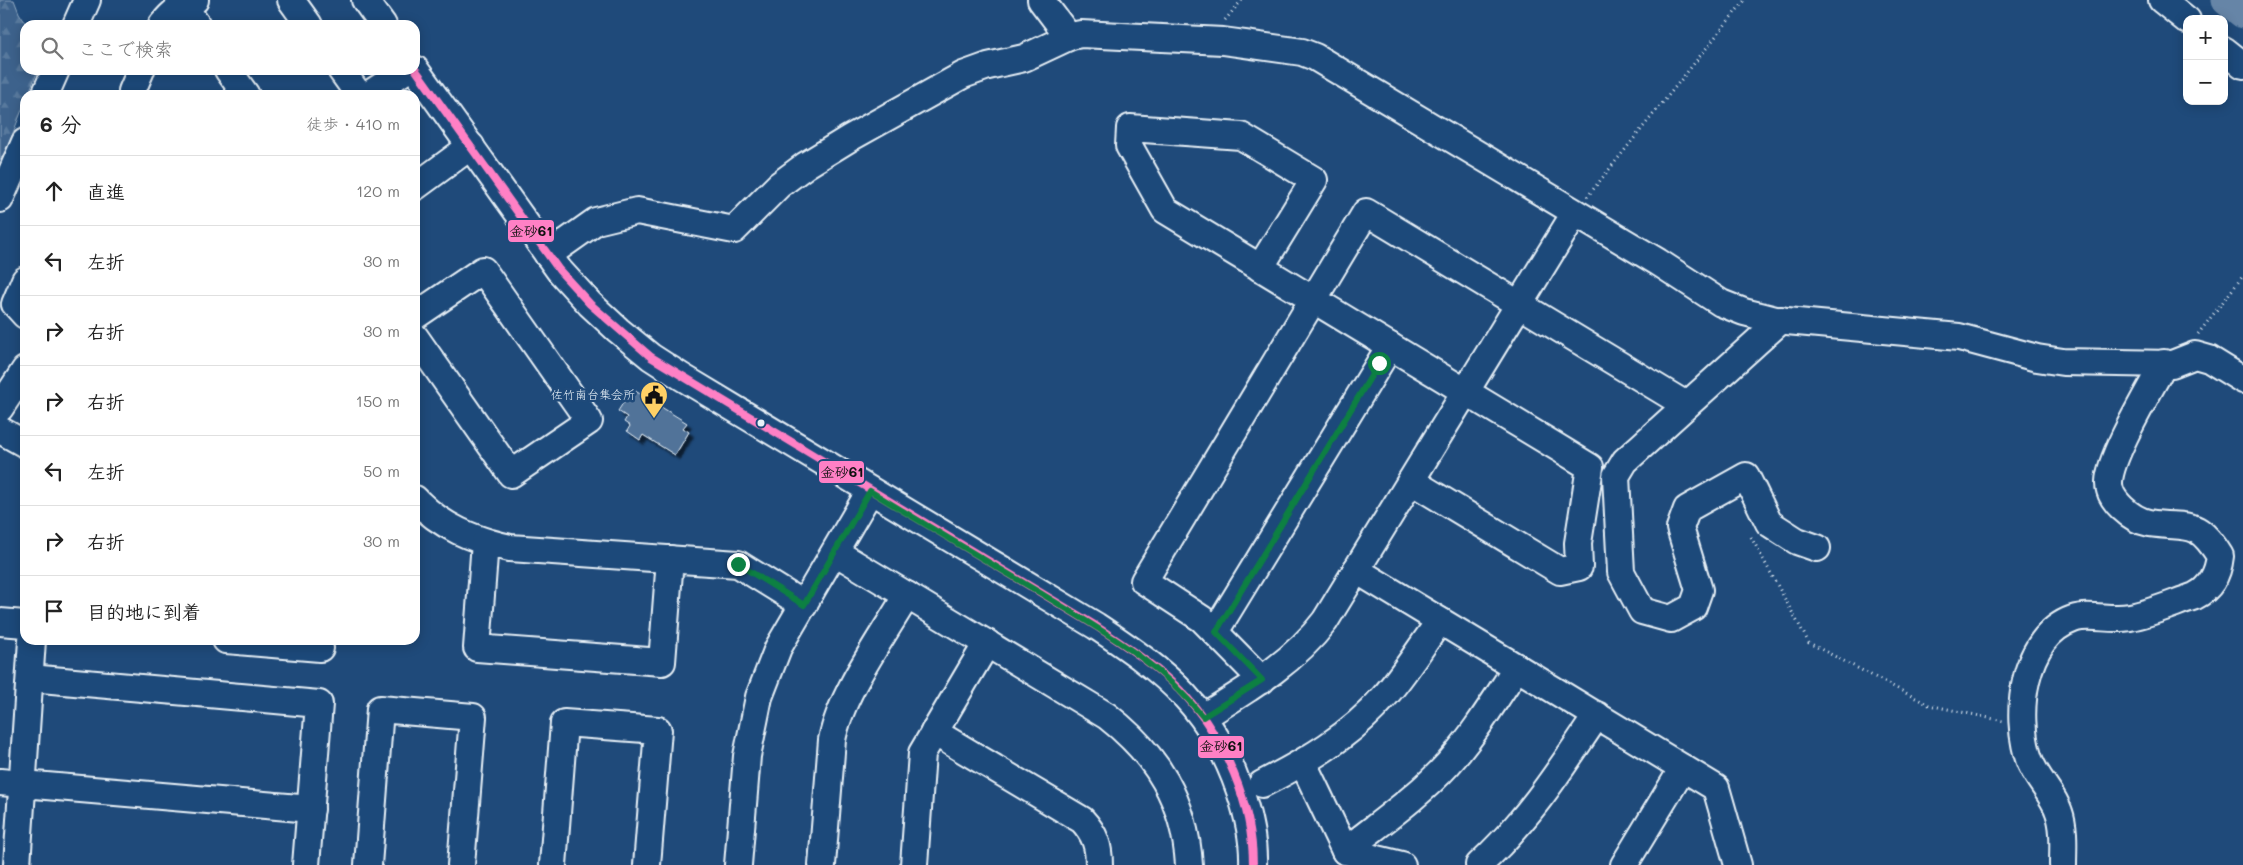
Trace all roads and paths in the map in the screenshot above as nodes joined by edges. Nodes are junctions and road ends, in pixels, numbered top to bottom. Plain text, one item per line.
1 (87, 0) edge
2 (291, 0) edge
3 (365, 0) edge
4 (1041, 0) edge
5 (1242, 0) edge
6 (1745, 0) edge
7 (2162, 0) edge
8 (192, 10) edge
9 (2183, 17) edge
10 (78, 20) edge
11 (172, 20) edge
12 (305, 20) edge
13 (379, 20) edge
14 (1222, 25) dead end
15 (1069, 37) junction
16 (2228, 53) edge
17 (2243, 65) edge
18 (54, 75) edge
19 (139, 75) edge
20 (232, 75) edge
21 (344, 75) edge
22 (402, 75) edge
23 (412, 75) edge
24 (48, 90) edge
25 (132, 90) edge
26 (242, 90) edge
27 (355, 90) edge
28 (377, 90) edge
29 (471, 146) junction
30 (20, 153) edge
31 (420, 183) edge
32 (0, 199) edge
33 (1575, 213) junction
34 (548, 255) junction
35 (1260, 268) junction
36 (2243, 276) edge
37 (20, 292) edge
38 (1313, 300) junction
39 (1519, 304) junction
40 (20, 310) edge
41 (420, 313) edge
42 (1781, 320) junction
43 (2195, 337) dead end
44 (420, 344) edge
45 (1390, 346) junction
46 (2164, 364) junction
47 (20, 378) edge
48 (2243, 380) edge
49 (1465, 392) junction
50 (1686, 405) junction
51 (0, 408) edge
52 (0, 430) edge
53 (20, 441) edge
54 (1411, 481) junction
55 (870, 491) junction
56 (420, 503) edge
57 (1749, 534) dead end
58 (485, 542) junction
59 (1817, 548) dead end
60 (835, 552) junction
61 (670, 559) junction
62 (1356, 570) junction
63 (908, 595) junction
64 (804, 605) junction
65 (1440, 620) junction
66 (0, 622) edge
67 (20, 624) edge
68 (1216, 632) junction
69 (987, 643) junction
70 (32, 645) edge
71 (285, 645) edge
72 (320, 648) dead end
73 (1517, 668) junction
74 (30, 678) junction
75 (1262, 680) junction
76 (1597, 715) junction
77 (1203, 717) junction
78 (2023, 726) junction
79 (934, 732) junction
80 (1303, 763) junction
81 (1683, 768) junction
82 (11, 783) edge
83 (1262, 784) dead end
84 (311, 809) junction
85 (1345, 851) junction
86 (17, 865) edge
87 (306, 865) edge
88 (368, 865) edge
89 (461, 865) edge
90 (553, 865) edge
91 (647, 865) edge
92 (738, 865) edge
93 (822, 865) edge
94 (914, 865) edge
95 (1100, 865) edge
96 (1189, 865) edge
97 (1253, 865) edge
98 (1402, 865) edge
99 (1479, 865) edge
100 (1624, 865) edge
101 (1738, 865) edge
102 (2063, 865) edge

1 - 10 street
2 - 12 street
3 - 13 street
4 - 15 street
5 - 14 path
6 - 33 path
7 - 9 street
8 - 11 street
15 - 33 street
15 - 34 street
16 - 17 street
18 - 24 street
19 - 25 street
20 - 26 street
21 - 27 street
22 - 28 street
23 - 29 street
29 - 31 street
29 - 34 street
30 - 32 street
33 - 39 street
33 - 42 street
34 - 55 street
35 - 35 street
35 - 38 street
36 - 43 path
37 - 40 street
38 - 39 street
38 - 45 street
38 - 68 street
39 - 49 street
39 - 50 street
41 - 44 street
42 - 46 street
42 - 50 street
45 - 49 street
45 - 68 street
46 - 48 street
46 - 78 street
47 - 51 street
49 - 54 street
49 - 54 street
50 - 59 street
52 - 53 street
54 - 62 street
55 - 60 street
55 - 77 street
56 - 58 street
57 - 78 path
58 - 61 street
58 - 61 street
60 - 63 street
60 - 64 street
61 - 64 street
62 - 65 street
62 - 75 street
63 - 69 street
63 - 93 street
64 - 92 street
65 - 73 street
65 - 80 street
66 - 67 street
68 - 75 street
69 - 79 street
69 - 96 street
70 - 74 street
71 - 72 street
73 - 76 street
73 - 85 street
74 - 82 street
74 - 84 street
75 - 77 street
76 - 81 street
76 - 99 street
77 - 97 street
78 - 102 street
79 - 94 street
79 - 95 street
80 - 83 street
80 - 85 street
81 - 100 street
81 - 101 street
82 - 84 street
82 - 86 street
84 - 87 street
85 - 98 street
88 - 89 street
90 - 91 street

